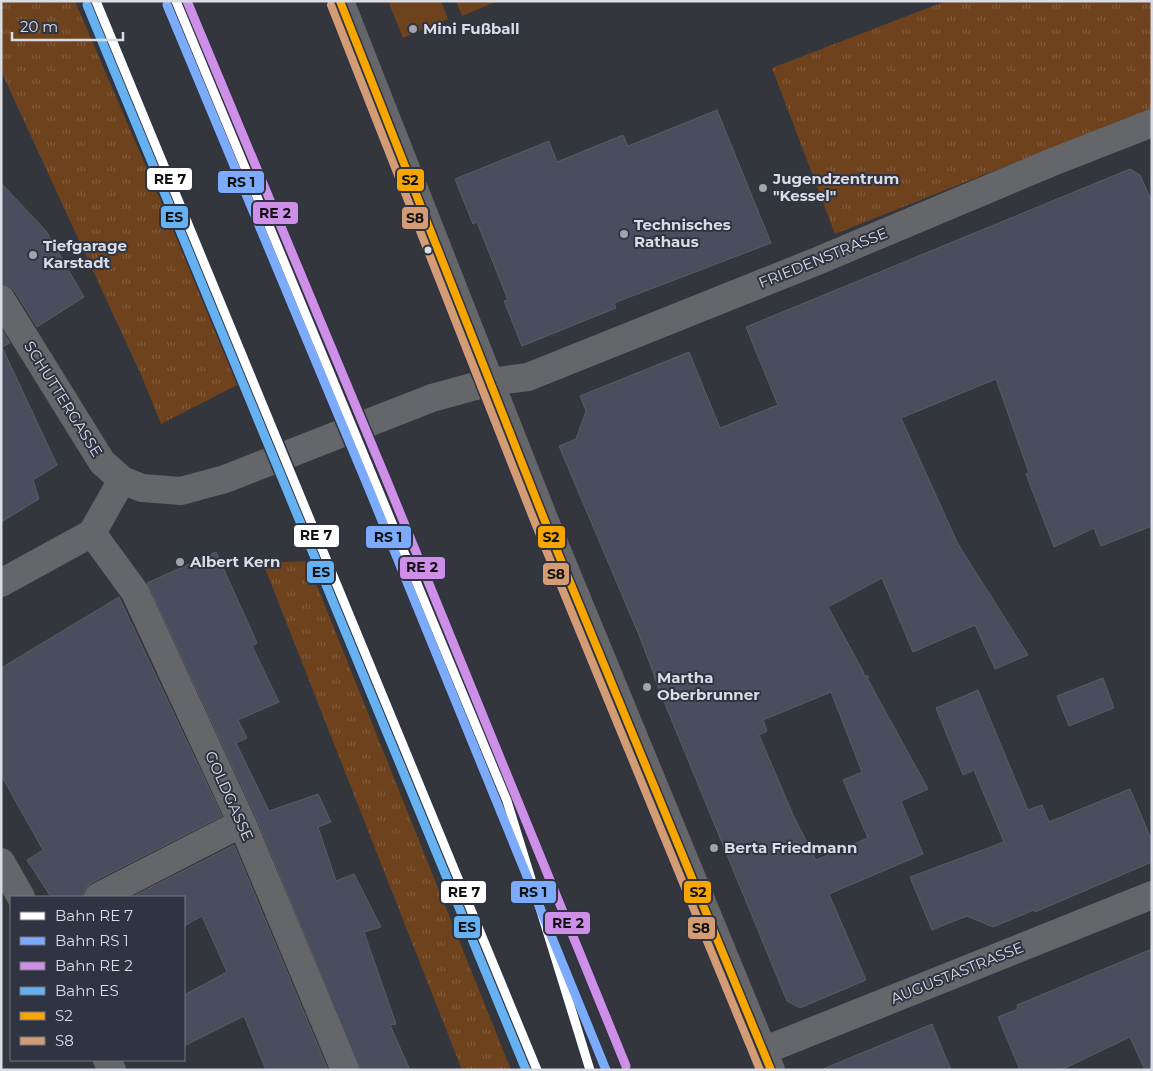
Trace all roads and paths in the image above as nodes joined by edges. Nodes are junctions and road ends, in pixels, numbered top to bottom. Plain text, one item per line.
1 (340, 1) edge
2 (1152, 124) edge
3 (1, 299) edge
4 (490, 382) junction
5 (444, 395) joint
6 (122, 480) junction
7 (92, 533) junction
8 (1, 583) edge
9 (242, 823) junction
10 (1, 862) edge
11 (1152, 895) edge
12 (20, 896) edge
13 (100, 896) edge
14 (767, 1060) edge
15 (345, 1070) edge

1 - 4 street
2 - 4 street, FRIEDENSTRASSE
3 - 6 street, SCHUTTERGASSE
4 - 5 street, FRIEDENSTRASSE
4 - 14 street
5 - 6 street, SCHUTTERGASSE
6 - 7 street
7 - 8 street
7 - 9 street, GOLDGASSE
9 - 13 street
9 - 15 street, GOLDGASSE
10 - 12 street
11 - 14 street, AUGUSTASTRASSE

